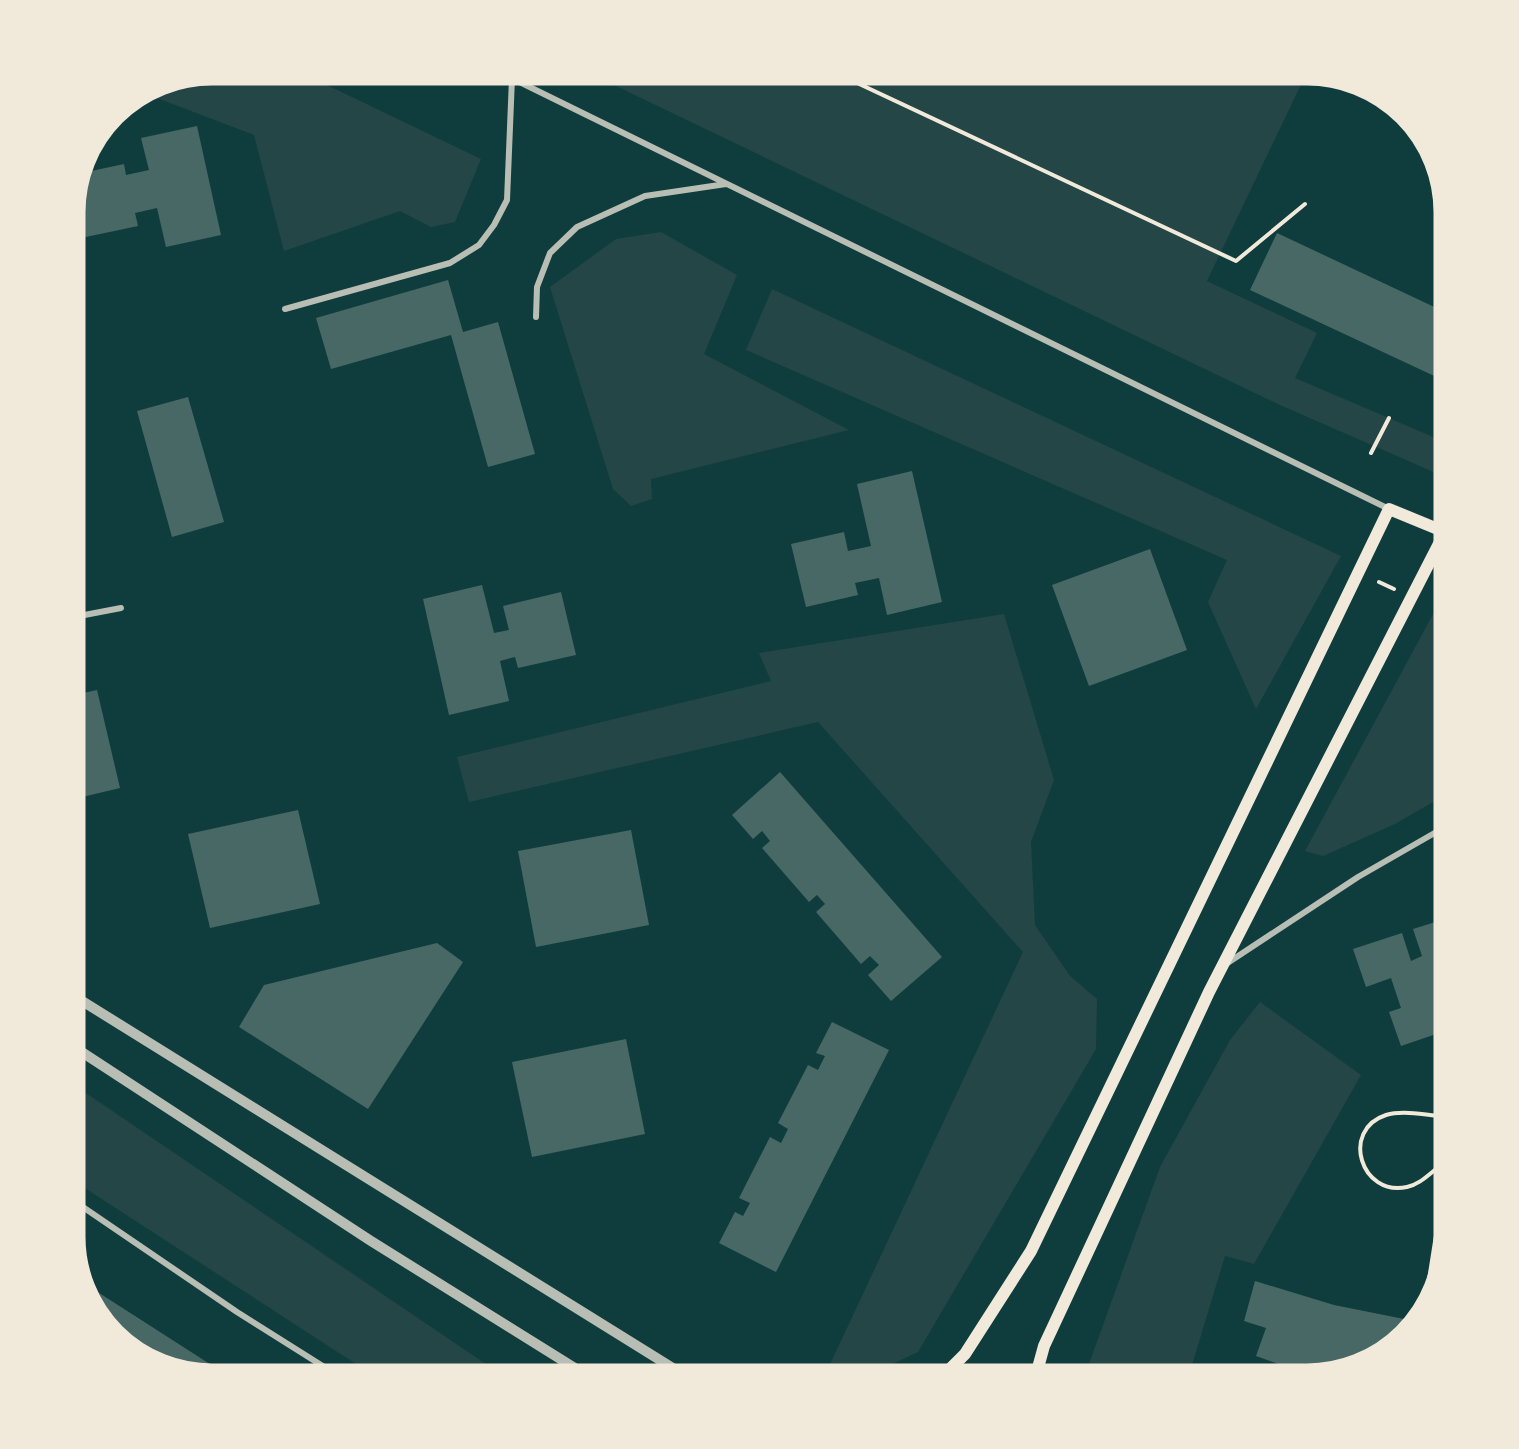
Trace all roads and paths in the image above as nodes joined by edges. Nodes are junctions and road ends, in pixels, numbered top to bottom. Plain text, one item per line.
1 (512, 84) edge
2 (524, 84) edge
3 (859, 84) edge
4 (727, 184) junction
5 (1305, 204) dead end
6 (285, 309) dead end
7 (536, 317) dead end
8 (1389, 418) dead end
9 (1371, 453) dead end
10 (1389, 508) junction
11 (1435, 528) edge
12 (1435, 551) edge
13 (1378, 581) dead end
14 (1397, 590) dead end
15 (121, 608) dead end
16 (84, 615) edge
17 (1435, 833) edge
18 (1221, 968) junction
19 (84, 1002) edge
20 (84, 1054) edge
21 (1435, 1116) edge
22 (1435, 1170) edge
23 (84, 1208) edge
24 (1435, 1244) edge
25 (1431, 1270) edge
26 (320, 1365) edge
27 (570, 1365) edge
28 (668, 1365) edge
29 (954, 1365) edge
30 (1039, 1365) edge

1 - 6 street
2 - 4 street
3 - 5 path
4 - 7 street
4 - 10 street
8 - 9 path
10 - 11 main road
10 - 29 main road
12 - 18 main road
13 - 14 path
15 - 16 street
17 - 18 street
18 - 30 main road
19 - 28 street
20 - 27 street
21 - 22 path
23 - 26 street
24 - 25 path

